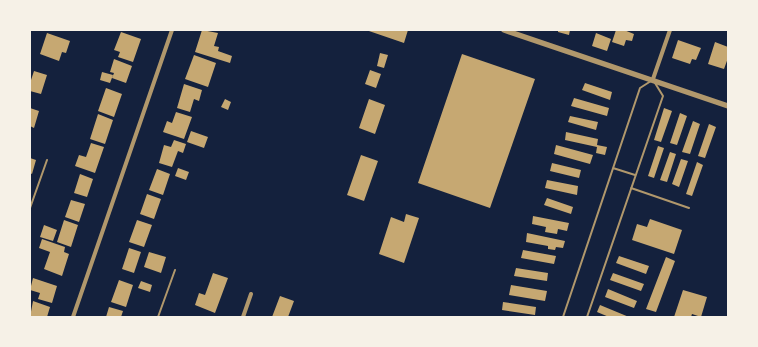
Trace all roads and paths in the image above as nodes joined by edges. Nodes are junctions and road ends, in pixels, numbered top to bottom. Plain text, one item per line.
1 (172, 30) edge
2 (504, 30) edge
3 (670, 30) edge
4 (653, 79) junction
5 (728, 106) edge
6 (47, 160) dead end
7 (613, 168) junction
8 (635, 175) junction
9 (631, 188) junction
10 (30, 208) edge
11 (689, 208) dead end
12 (175, 270) dead end
13 (251, 294) dead end
14 (73, 317) edge
15 (158, 317) edge
16 (243, 317) edge
17 (563, 317) edge
18 (587, 317) edge

1 - 14 street
2 - 4 street
3 - 4 street
4 - 5 street
4 - 7 lane
4 - 8 lane
6 - 10 lane
7 - 8 lane
7 - 17 lane
8 - 9 lane
9 - 11 lane
9 - 18 lane
12 - 15 lane
13 - 16 street

